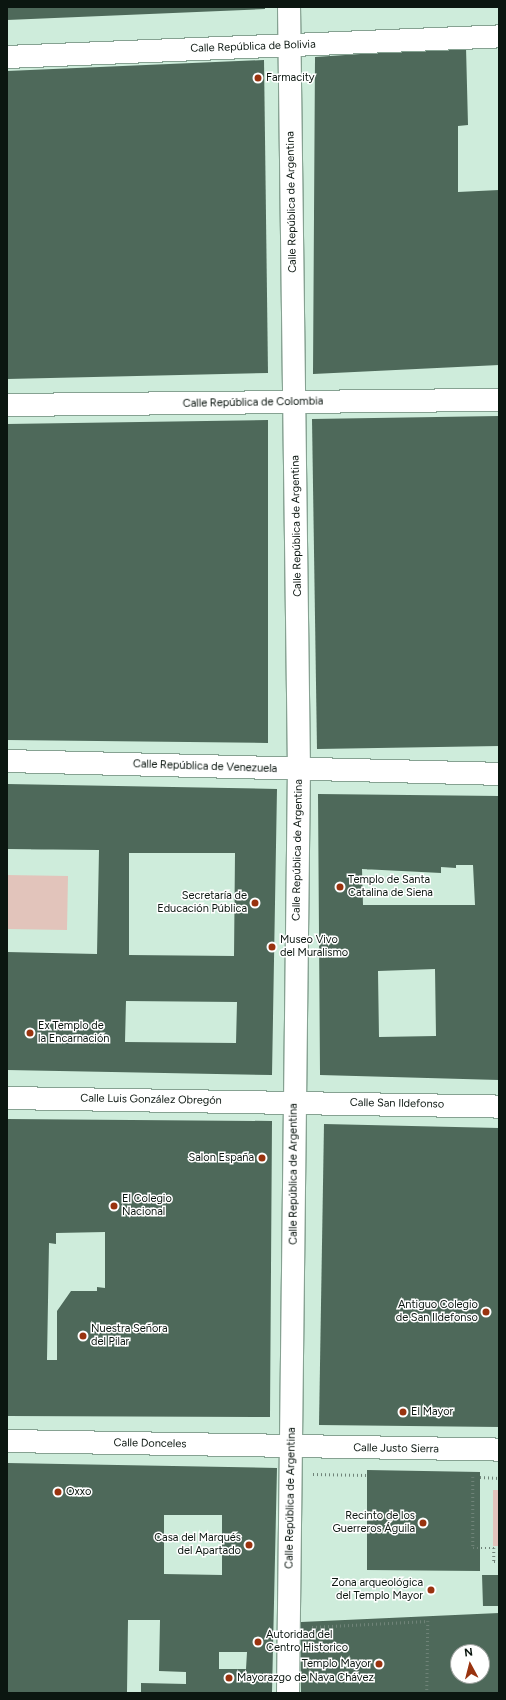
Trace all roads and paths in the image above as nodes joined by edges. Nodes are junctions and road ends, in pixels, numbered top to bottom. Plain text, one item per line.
1 (289, 7) edge
2 (499, 36) edge
3 (289, 46) junction
4 (7, 57) edge
5 (499, 400) edge
6 (296, 403) junction
7 (7, 405) edge
8 (7, 761) edge
9 (299, 770) junction
10 (499, 774) edge
11 (7, 1098) edge
12 (294, 1102) junction
13 (499, 1107) edge
14 (7, 1441) edge
15 (292, 1447) junction
16 (499, 1450) edge
17 (367, 1475) dead end
18 (473, 1477) dead end
19 (480, 1477) dead end
20 (499, 1478) edge
21 (313, 1482) dead end
22 (499, 1562) edge
23 (308, 1627) dead end
24 (288, 1693) edge
25 (427, 1693) edge

1 - 3 street, Calle República de Argentina
2 - 3 street, Calle República de Bolivia
3 - 4 street, Calle República de Bolivia
3 - 6 street, Calle República de Argentina
5 - 6 street, Calle República de Colombia
6 - 7 street, Calle República de Colombia
6 - 9 street, Calle República de Argentina
8 - 9 street, Calle República de Venezuela
9 - 10 street, Calle República de Venezuela
9 - 12 street, Calle República de Argentina
11 - 12 street, Calle Luis González Obregón
12 - 13 street, Calle San Ildefonso
12 - 15 street, Calle República de Argentina
14 - 15 street, Calle Donceles
15 - 16 street, Calle Justo Sierra
15 - 24 street, Calle República de Argentina
17 - 21 path
18 - 22 path
19 - 20 path
23 - 25 path

